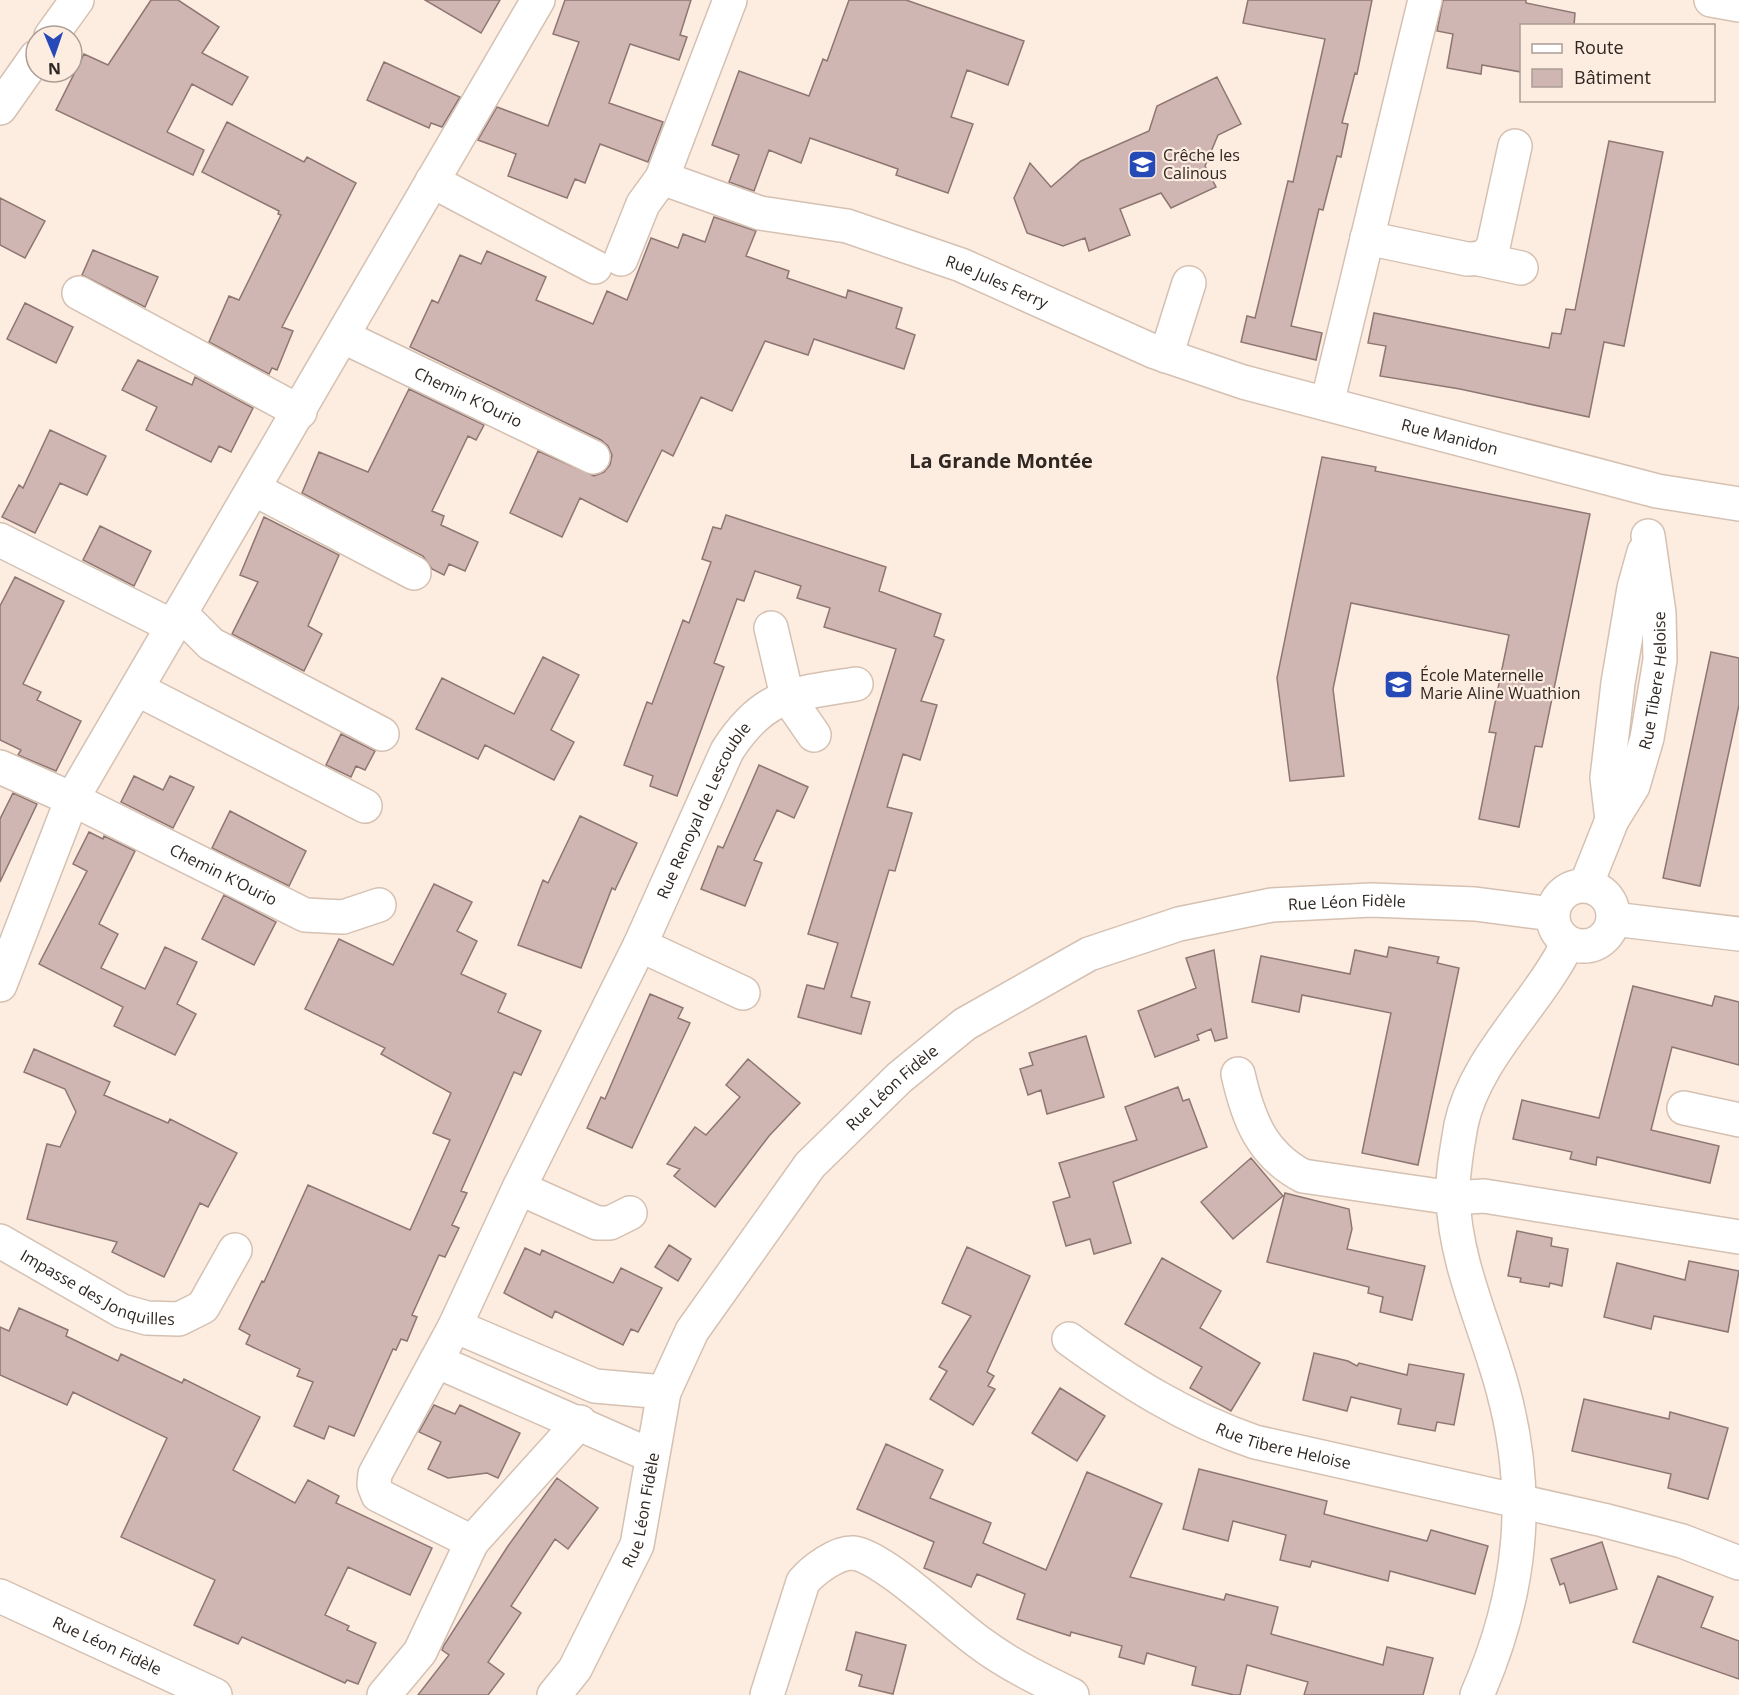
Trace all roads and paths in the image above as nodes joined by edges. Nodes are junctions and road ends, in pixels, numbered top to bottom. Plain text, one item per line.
1 (76, 0) edge
2 (538, 0) edge
3 (730, 0) edge
4 (1425, 0) edge
5 (1711, 0) edge
6 (1739, 5) edge
7 (59, 24) edge
8 (24, 74) edge
9 (0, 108) edge
10 (1515, 146) dead end
11 (662, 178) junction
12 (432, 182) junction
13 (1368, 238) junction
14 (1479, 259) junction
15 (1521, 268) dead end
16 (1189, 283) dead end
17 (79, 293) dead end
18 (344, 337) junction
19 (1166, 356) junction
20 (1328, 404) junction
21 (300, 412) junction
22 (593, 457) dead end
23 (254, 489) junction
24 (1657, 491) junction
25 (1739, 504) edge
26 (0, 540) edge
27 (414, 573) dead end
28 (177, 621) junction
29 (771, 628) dead end
30 (856, 684) dead end
31 (137, 689) junction
32 (787, 696) junction
33 (382, 734) dead end
34 (814, 735) dead end
35 (0, 767) edge
36 (72, 799) junction
37 (365, 806) dead end
38 (1586, 885) junction
39 (379, 905) dead end
40 (1552, 914) junction
41 (1613, 919) junction
42 (1739, 934) edge
43 (1568, 943) junction
44 (640, 945) junction
45 (0, 984) edge
46 (743, 993) dead end
47 (1238, 1074) dead end
48 (1683, 1108) dead end
49 (1739, 1120) edge
50 (519, 1188) junction
51 (1453, 1198) junction
52 (630, 1213) dead end
53 (1737, 1227) edge
54 (0, 1241) edge
55 (235, 1250) dead end
56 (455, 1326) junction
57 (1069, 1339) dead end
58 (436, 1361) junction
59 (664, 1392) junction
60 (580, 1422) junction
61 (652, 1456) junction
62 (1519, 1502) junction
63 (471, 1542) junction
64 (1739, 1563) edge
65 (0, 1596) edge
66 (214, 1695) edge
67 (384, 1695) edge
68 (554, 1695) edge
69 (767, 1695) edge
70 (1072, 1695) edge
71 (1477, 1695) edge

1 - 7 street
2 - 12 street
3 - 11 street
4 - 13 street
5 - 6 street
8 - 9 street
10 - 14 street
11 - 12 street
11 - 19 street, Rue Jules Ferry
12 - 18 street
13 - 14 street
13 - 20 street
14 - 15 street
16 - 19 street
17 - 21 street
18 - 21 street
18 - 22 street, Chemin K'Ourio
19 - 20 street, Rue Jules Ferry
20 - 24 street, Rue Manidon
21 - 23 street
23 - 27 street
23 - 28 street
24 - 25 street, Rue Manidon
24 - 38 street, Rue Tibere Heloise
26 - 28 street
28 - 31 street
28 - 33 street
29 - 32 street
30 - 32 street, Rue Renoyal de Lescouble
31 - 36 street
31 - 37 street
32 - 34 street
32 - 44 street, Rue Renoyal de Lescouble
35 - 36 street, Chemin K'Ourio
36 - 39 street, Chemin K'Ourio
36 - 45 street
38 - 40 street
38 - 41 street
40 - 43 street
40 - 59 street, Rue Léon Fidèle
41 - 42 street
41 - 43 street
43 - 51 street
44 - 46 street
44 - 50 street, Rue Renoyal de Lescouble
47 - 51 street
48 - 49 street
50 - 52 street
50 - 56 street, Rue Renoyal de Lescouble
51 - 53 street
51 - 62 street
54 - 55 street, Impasse des Jonquilles
56 - 58 street, Rue Renoyal de Lescouble
56 - 59 street
57 - 62 street, Rue Tibere Heloise
58 - 60 street
58 - 63 street, Rue Renoyal de Lescouble
59 - 61 street, Rue Léon Fidèle
60 - 61 street
60 - 63 street
61 - 68 street, Rue Léon Fidèle
62 - 64 street, Rue Tibere Heloise
62 - 71 street
63 - 67 street
65 - 66 street, Rue Léon Fidèle
69 - 70 street

